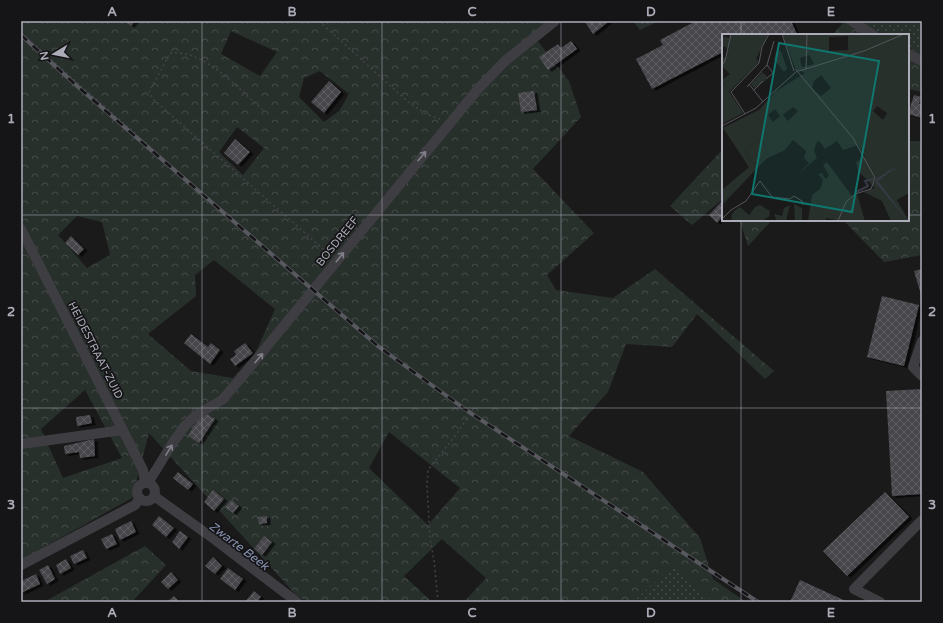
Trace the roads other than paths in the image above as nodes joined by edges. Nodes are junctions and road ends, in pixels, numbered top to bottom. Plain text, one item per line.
1 (555, 21) edge
2 (852, 21) edge
3 (872, 34) edge
4 (909, 54) edge
5 (922, 61) edge
6 (21, 229) edge
7 (922, 341) edge
8 (922, 376) edge
9 (123, 430) junction
10 (21, 444) edge
11 (147, 483) junction
12 (154, 496) junction
13 (140, 498) junction
14 (922, 520) edge
15 (21, 565) edge
16 (297, 602) edge
17 (880, 602) edge

11 -> 1 street, BOSDREEF
2 - 3 street
4 - 5 street
6 - 9 street, HEIDESTRAAT-ZUID
7 - 8 street
9 - 10 street
9 - 11 street, HEIDESTRAAT-ZUID
11 - 12 street
11 - 13 street
12 - 13 street
12 - 16 street
13 - 15 street
14 - 17 street

